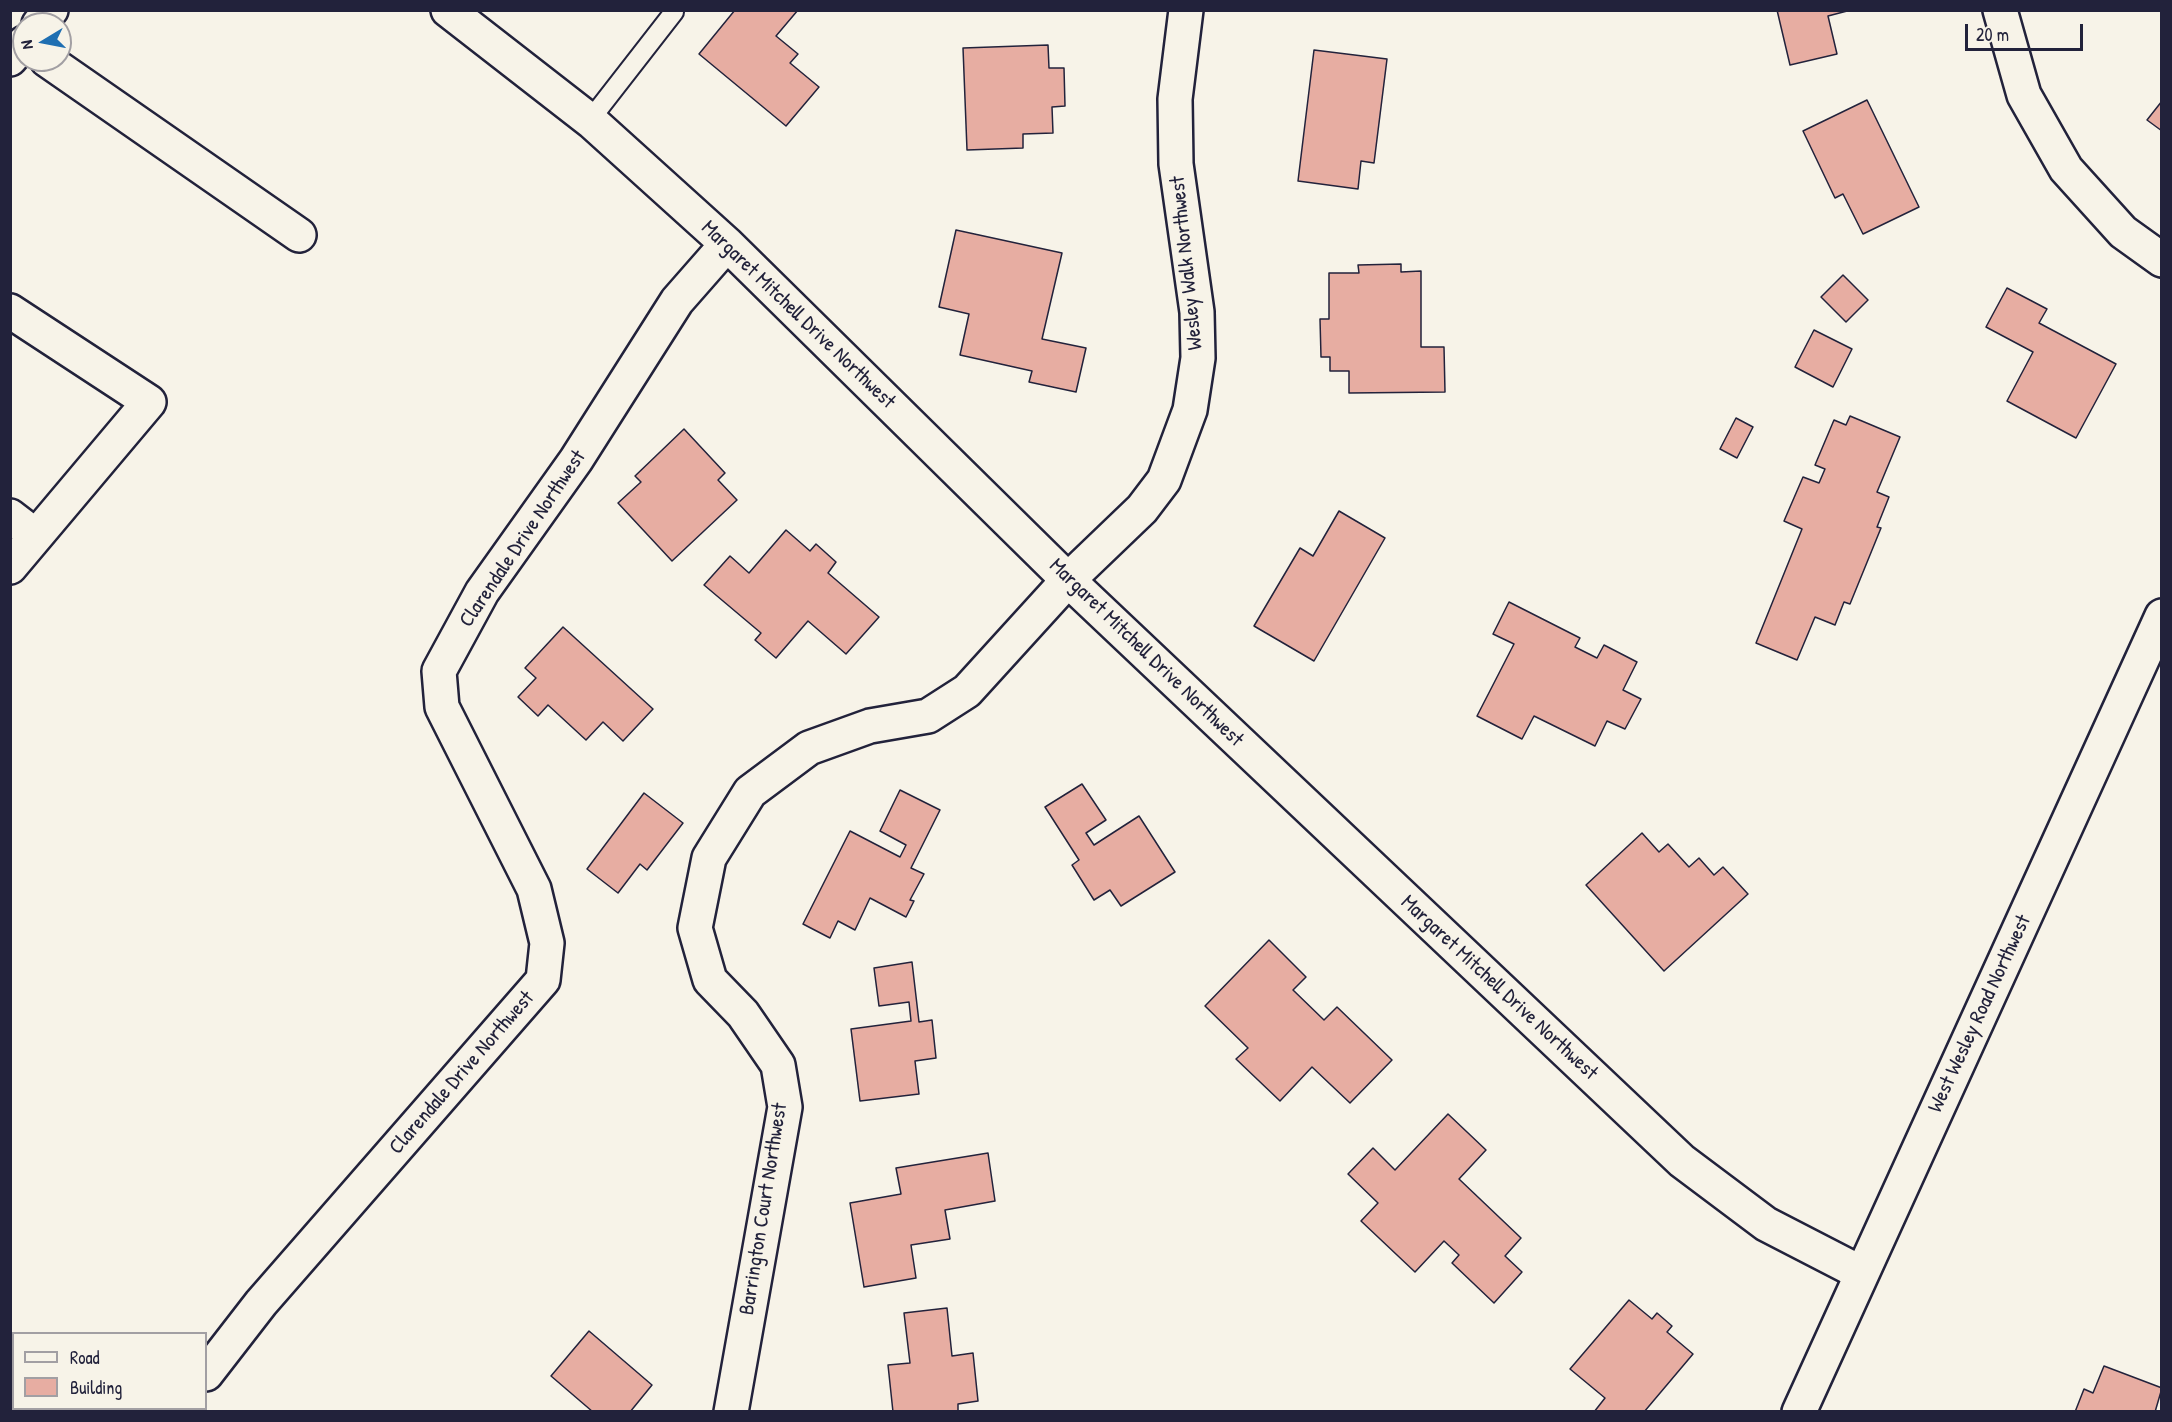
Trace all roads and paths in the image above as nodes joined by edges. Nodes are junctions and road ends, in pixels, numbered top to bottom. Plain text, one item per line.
1 (1186, 10) edge
2 (2000, 10) edge
3 (452, 11) edge
4 (674, 12) dead end
5 (65, 72) edge
6 (590, 120) junction
7 (299, 235) dead end
8 (727, 244) junction
9 (2162, 260) edge
10 (10, 311) edge
11 (10, 516) edge
12 (36, 536) junction
13 (10, 567) edge
14 (1068, 580) junction
15 (2159, 630) edge
16 (1861, 1273) junction
17 (207, 1373) edge
18 (1808, 1407) edge
19 (730, 1412) edge

1 - 14 street, Wesley Walk Northwest
2 - 9 street
3 - 6 street, Margaret Mitchell Drive Northwest
4 - 6 lane
5 - 7 street
6 - 8 street, Margaret Mitchell Drive Northwest
8 - 14 street, Margaret Mitchell Drive Northwest
8 - 17 street, Clarendale Drive Northwest
10 - 12 street
11 - 12 street
12 - 13 street
14 - 16 street, Margaret Mitchell Drive Northwest
14 - 19 street, Barrington Court Northwest
15 - 16 street, West Wesley Road Northwest
16 - 18 street, West Wesley Road Northwest

